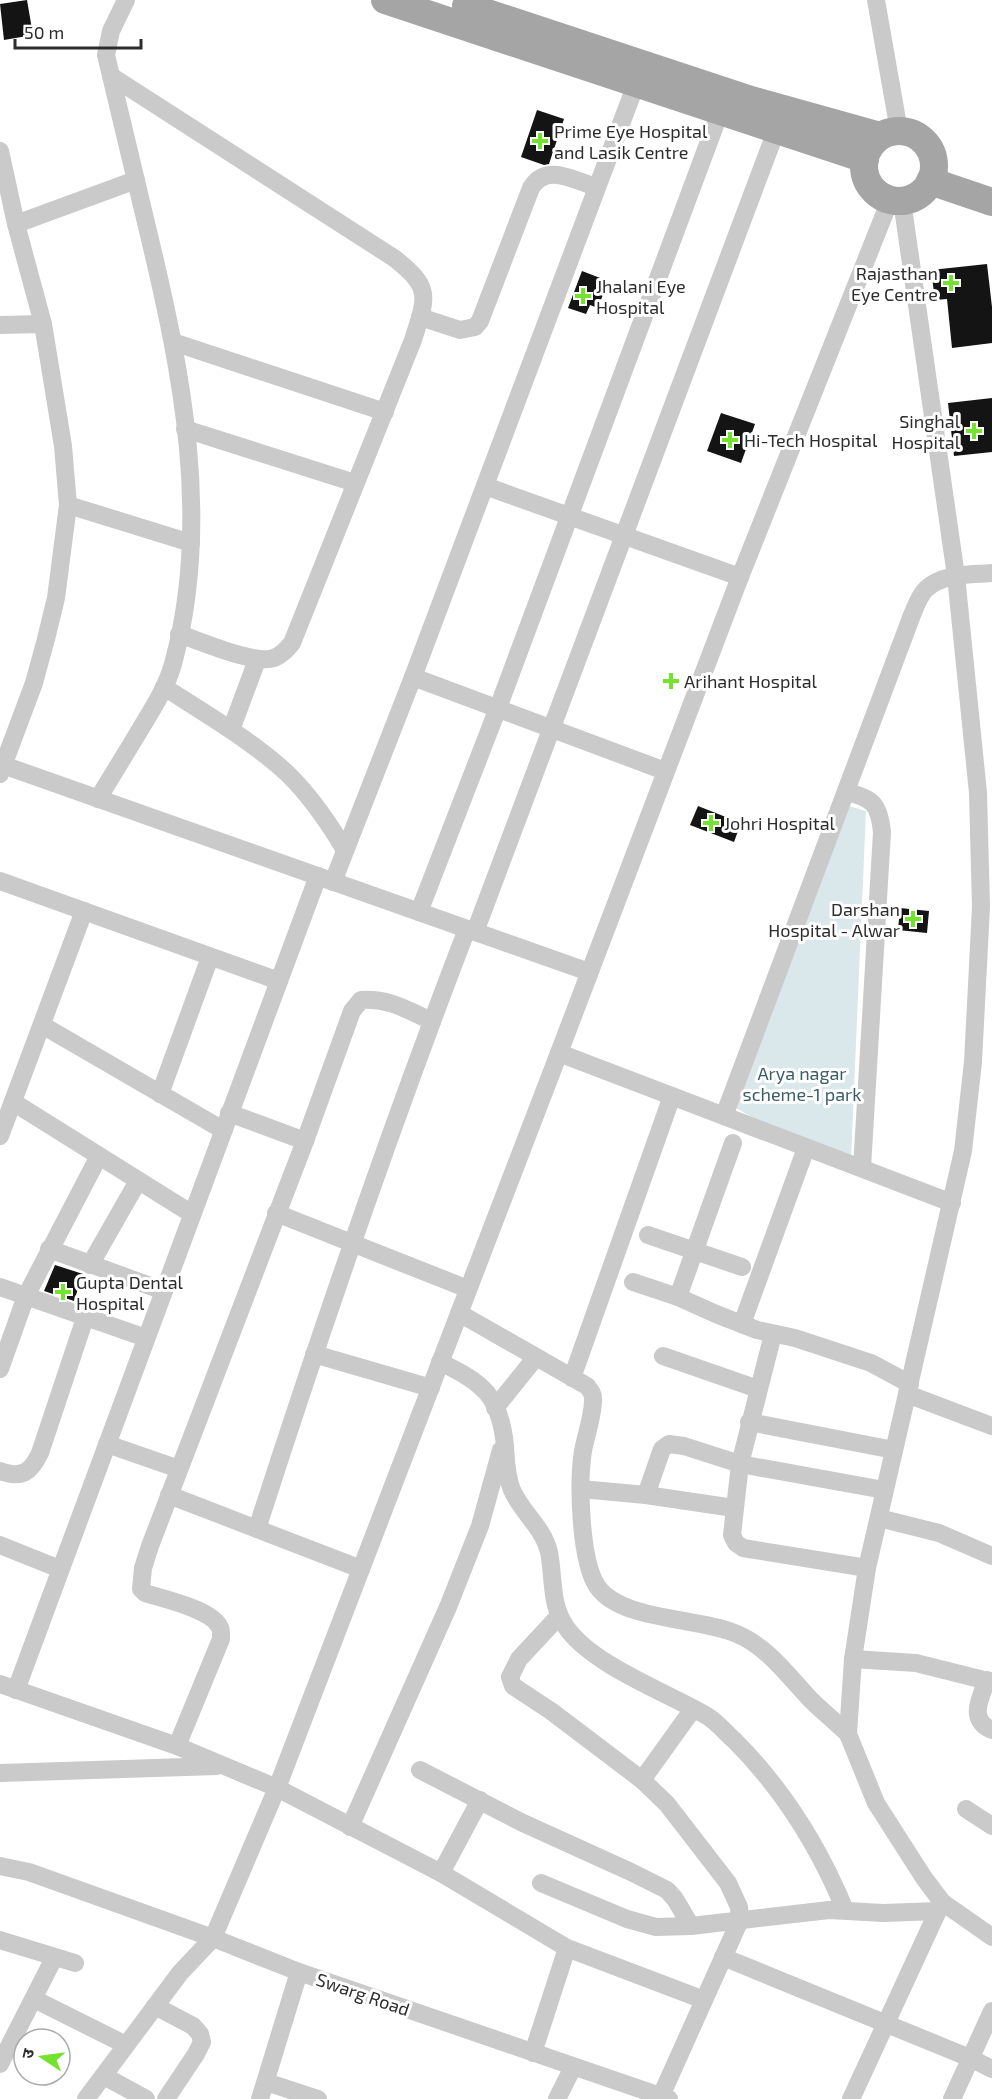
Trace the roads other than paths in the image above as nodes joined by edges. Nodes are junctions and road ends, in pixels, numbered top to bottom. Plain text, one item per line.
1 (126, 0) edge
2 (385, 0) edge
3 (447, 0) edge
4 (876, 0) edge
5 (111, 76) junction
6 (636, 84) junction
7 (720, 112) junction
8 (776, 131) junction
9 (881, 142) junction
10 (0, 151) edge
11 (932, 174) junction
12 (136, 180) junction
13 (992, 184) edge
14 (596, 187) junction
15 (896, 200) junction
16 (992, 201) edge
17 (16, 224) junction
18 (420, 317) junction
19 (43, 324) junction
20 (0, 325) edge
21 (173, 342) junction
22 (384, 412) junction
23 (185, 429) junction
24 (356, 483) junction
25 (485, 486) junction
26 (68, 506) junction
27 (569, 516) junction
28 (624, 536) junction
29 (191, 543) junction
30 (992, 573) edge
31 (956, 576) junction
32 (740, 577) junction
33 (179, 634) junction
34 (257, 660) junction
35 (413, 677) junction
36 (164, 687) junction
37 (498, 708) junction
38 (552, 728) junction
39 (231, 730) junction
40 (2, 770) edge
41 (665, 771) junction
42 (846, 792) junction
43 (98, 799) junction
44 (345, 850) junction
45 (325, 879) junction
46 (0, 881) edge
47 (84, 911) junction
48 (419, 912) junction
49 (471, 931) junction
50 (210, 957) junction
51 (589, 972) junction
52 (279, 981) junction
53 (432, 1021) junction
54 (42, 1025) junction
55 (559, 1053) junction
56 (10, 1092) edge
57 (160, 1094) junction
58 (672, 1096) junction
59 (724, 1116) junction
60 (226, 1122) junction
61 (0, 1136) edge
62 (305, 1141) junction
63 (733, 1143) dead end
64 (806, 1148) junction
65 (99, 1156) junction
66 (862, 1168) junction
67 (138, 1181) junction
68 (952, 1203) junction
69 (276, 1213) junction
70 (192, 1215) junction
71 (648, 1235) dead end
72 (352, 1243) junction
73 (49, 1249) junction
74 (694, 1251) junction
75 (90, 1265) junction
76 (742, 1267) dead end
77 (633, 1282) dead end
78 (0, 1287) edge
79 (468, 1289) junction
80 (164, 1291) junction
81 (26, 1296) junction
82 (678, 1297) junction
83 (459, 1313) junction
84 (85, 1318) junction
85 (742, 1324) junction
86 (773, 1334) junction
87 (146, 1338) junction
88 (314, 1354) junction
89 (663, 1356) dead end
90 (536, 1357) junction
91 (440, 1362) junction
92 (0, 1369) edge
93 (572, 1378) junction
94 (431, 1388) junction
95 (758, 1389) junction
96 (909, 1389) junction
97 (495, 1408) junction
98 (749, 1422) junction
99 (992, 1426) edge
100 (504, 1439) junction
101 (107, 1444) junction
102 (894, 1450) junction
103 (740, 1464) junction
104 (178, 1469) junction
105 (0, 1471) edge
106 (581, 1489) junction
107 (884, 1490) junction
108 (169, 1495) junction
109 (646, 1495) junction
110 (734, 1508) junction
111 (879, 1518) junction
112 (257, 1529) junction
113 (0, 1545) edge
114 (992, 1556) edge
115 (867, 1568) junction
116 (60, 1569) junction
117 (361, 1569) junction
118 (559, 1616) junction
119 (853, 1659) junction
120 (989, 1681) edge
121 (8, 1687) edge
122 (693, 1708) junction
123 (992, 1730) edge
124 (848, 1734) junction
125 (177, 1746) junction
126 (222, 1766) junction
127 (420, 1770) dead end
128 (0, 1773) edge
129 (642, 1780) junction
130 (277, 1788) junction
131 (480, 1800) junction
132 (966, 1809) dead end
133 (992, 1826) edge
134 (350, 1827) junction
135 (0, 1866) edge
136 (441, 1873) junction
137 (541, 1883) dead end
138 (940, 1907) junction
139 (845, 1910) junction
140 (740, 1920) junction
141 (691, 1926) junction
142 (992, 1937) edge
143 (213, 1938) junction
144 (0, 1940) edge
145 (567, 1948) junction
146 (723, 1957) junction
147 (54, 1958) junction
148 (75, 1963) dead end
149 (300, 1972) junction
150 (34, 2000) junction
151 (704, 2000) junction
152 (154, 2006) junction
153 (992, 2011) edge
154 (886, 2024) junction
155 (126, 2045) junction
156 (533, 2053) junction
157 (970, 2058) junction
158 (0, 2064) edge
159 (573, 2067) junction
160 (992, 2069) edge
161 (104, 2076) junction
162 (263, 2090) edge
163 (665, 2098) edge
164 (86, 2099) edge
165 (146, 2099) edge
166 (166, 2099) edge
167 (318, 2099) edge
168 (557, 2099) edge
169 (851, 2099) edge
170 (952, 2099) edge

1 - 5 street
2 - 6 main road
3 - 9 main road
4 - 9 street
5 - 12 street
5 - 18 street
6 - 7 main road
6 - 14 street
7 - 8 main road
7 - 27 street
8 - 9 main road
8 - 28 street
9 - 11 main road
9 - 15 main road
10 - 17 street
11 - 13 main road
11 - 15 main road
11 - 16 main road
12 - 17 street
12 - 21 street
14 - 18 street
14 - 25 street
15 - 31 street
15 - 32 street
17 - 19 street
18 - 22 street
19 - 20 street
19 - 26 street
21 - 22 street
21 - 23 street
22 - 24 street
23 - 24 street
23 - 29 street
24 - 34 street
25 - 27 street
25 - 35 street
26 - 29 street
26 - 40 street
27 - 28 street
27 - 37 street
28 - 32 street
28 - 38 street
29 - 33 street
30 - 31 street
31 - 42 street
31 - 68 street
32 - 41 street
33 - 34 street
33 - 36 street
34 - 39 street
35 - 37 street
35 - 44 street
36 - 39 street
36 - 43 street
37 - 38 street
37 - 48 street
38 - 41 street
38 - 49 street
39 - 44 street
40 - 43 street
41 - 51 street
42 - 59 street
42 - 66 street
43 - 45 street
44 - 45 street
45 - 48 street
45 - 52 street
46 - 47 street
47 - 50 street
47 - 54 street
48 - 49 street
49 - 51 street
49 - 53 street
50 - 52 street
50 - 57 street
51 - 55 street
52 - 60 street
53 - 62 street
53 - 72 street
54 - 56 street
54 - 57 street
55 - 58 street
55 - 79 street
56 - 61 street
56 - 65 street
57 - 60 street
58 - 59 street
58 - 93 street
59 - 64 street
60 - 62 street
60 - 70 street
62 - 69 street
63 - 74 street
64 - 66 street
64 - 85 street
65 - 67 street
65 - 73 street
66 - 68 street
67 - 70 street
67 - 75 street
68 - 96 street
69 - 72 street
69 - 104 street
70 - 80 street
71 - 74 street
72 - 79 street
72 - 88 street
73 - 75 street
73 - 81 street
74 - 76 street
74 - 82 street
75 - 80 street
77 - 82 street
78 - 81 street
79 - 83 street
80 - 87 street
81 - 84 street
81 - 92 street
82 - 85 street
83 - 90 street
83 - 91 street
84 - 87 street
84 - 105 street
85 - 86 street
86 - 95 street
86 - 96 street
87 - 101 street
88 - 94 street
88 - 112 street
89 - 95 street
90 - 93 street
90 - 97 street
91 - 94 street
91 - 97 street
93 - 106 street
94 - 117 street
95 - 98 street
96 - 99 street
96 - 102 street
97 - 100 street
98 - 102 street
98 - 103 street
100 - 118 street
100 - 134 street
101 - 104 street
101 - 116 street
102 - 107 street
103 - 107 street
103 - 109 street
103 - 110 street
104 - 108 street
106 - 109 street
106 - 124 street
107 - 111 street
108 - 112 street
108 - 125 street
109 - 110 street
110 - 115 street
111 - 114 street
111 - 115 street
112 - 117 street
113 - 116 street
115 - 119 street
116 - 121 street
117 - 130 street
118 - 122 street
118 - 129 street
119 - 120 street
119 - 124 street
120 - 123 street
121 - 125 street
122 - 129 street
122 - 139 street
124 - 138 street
125 - 126 street
126 - 128 street
126 - 130 street
127 - 131 street
129 - 140 street
130 - 134 street
130 - 143 street
131 - 136 street
131 - 141 street
132 - 133 street
134 - 136 street
135 - 143 street, Swarg Road
136 - 145 street
137 - 141 street
138 - 139 street
138 - 142 street
138 - 154 street
139 - 140 street
140 - 141 street
140 - 146 street
143 - 149 street, Swarg Road
143 - 152 street
144 - 147 street
145 - 151 street
145 - 156 street
146 - 151 street
146 - 154 street
147 - 148 street
147 - 150 street
149 - 156 street, Swarg Road
149 - 162 street
150 - 155 street
150 - 158 street
151 - 163 street
152 - 155 street
152 - 166 street
153 - 157 street
154 - 157 street
154 - 169 street
155 - 161 street
156 - 159 street, Swarg Road
157 - 160 street
157 - 170 street
159 - 163 street, Swarg Road
159 - 168 street
161 - 164 street
161 - 165 street
162 - 167 street

